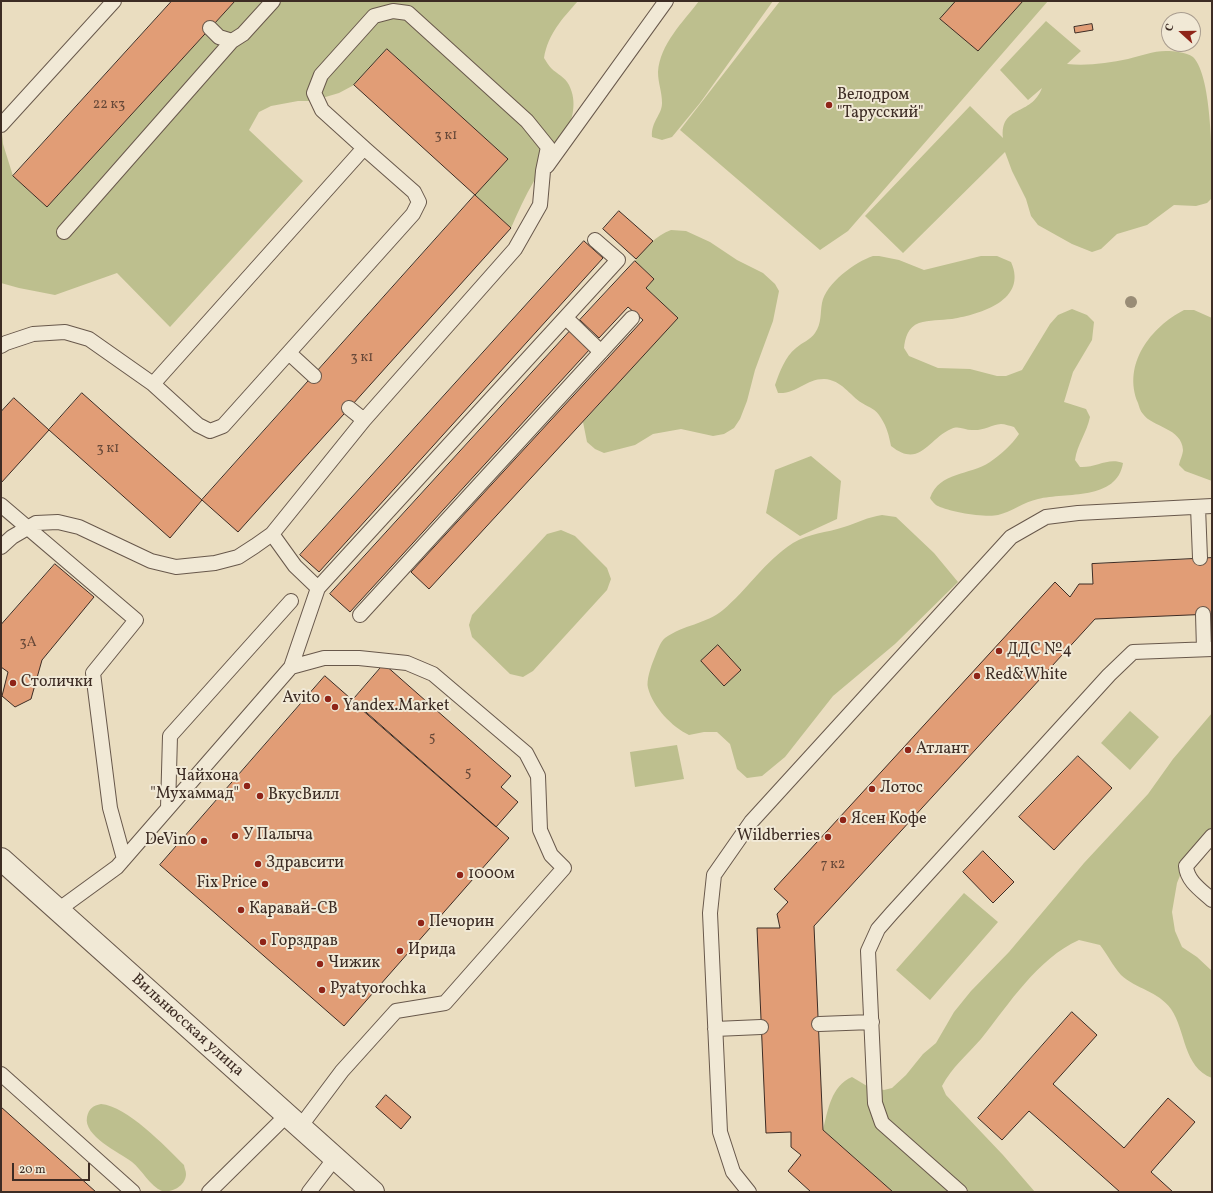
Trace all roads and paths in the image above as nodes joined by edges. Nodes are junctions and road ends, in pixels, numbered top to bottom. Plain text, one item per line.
1 (114, 1) edge
2 (273, 1) edge
3 (666, 1) edge
4 (210, 28) dead end
5 (232, 41) junction
6 (1, 125) edge
7 (364, 148) junction
8 (543, 170) junction
9 (64, 232) dead end
10 (595, 240) dead end
11 (566, 318) junction
12 (632, 318) dead end
13 (1, 346) edge
14 (601, 352) junction
15 (289, 353) junction
16 (314, 376) dead end
17 (152, 384) junction
18 (349, 408) dead end
19 (364, 420) junction
20 (1, 505) edge
21 (1212, 506) edge
22 (1198, 507) junction
23 (26, 528) junction
24 (272, 534) junction
25 (1, 547) edge
26 (1200, 558) dead end
27 (318, 588) junction
28 (291, 600) dead end
29 (1203, 614) dead end
30 (360, 615) dead end
31 (1208, 649) edge
32 (291, 667) junction
33 (168, 808) junction
34 (1212, 836) edge
35 (1, 859) edge
36 (124, 859) junction
37 (1212, 900) edge
38 (58, 910) junction
39 (872, 1022) junction
40 (819, 1024) dead end
41 (761, 1027) dead end
42 (715, 1029) junction
43 (1, 1074) edge
44 (294, 1121) junction
45 (335, 1158) junction
46 (133, 1192) edge
47 (209, 1192) edge
48 (309, 1192) edge
49 (373, 1192) edge
50 (748, 1192) edge
51 (960, 1192) edge

1 - 6 lane
2 - 5 lane
3 - 8 lane
4 - 5 lane
5 - 9 lane
7 - 8 lane
7 - 15 lane
7 - 17 lane
8 - 19 lane
10 - 11 lane
11 - 14 lane
11 - 27 lane
12 - 14 lane
13 - 17 lane
14 - 30 lane
15 - 16 lane
15 - 17 lane
18 - 19 lane
19 - 24 lane
20 - 23 lane
21 - 22 lane
22 - 26 lane
22 - 42 lane
23 - 24 lane
23 - 25 lane
23 - 36 lane
24 - 27 lane
27 - 32 lane
28 - 33 lane
29 - 31 lane
31 - 39 lane
32 - 33 lane
32 - 44 lane
33 - 36 lane
34 - 37 lane
35 - 38 street, Вильнюсская улица
36 - 38 lane
38 - 44 street, Вильнюсская улица
39 - 40 lane
39 - 51 lane
41 - 42 lane
42 - 50 lane
43 - 46 lane
44 - 45 street, Вильнюсская улица
44 - 47 lane
45 - 48 lane
45 - 49 street, Вильнюсская улица

